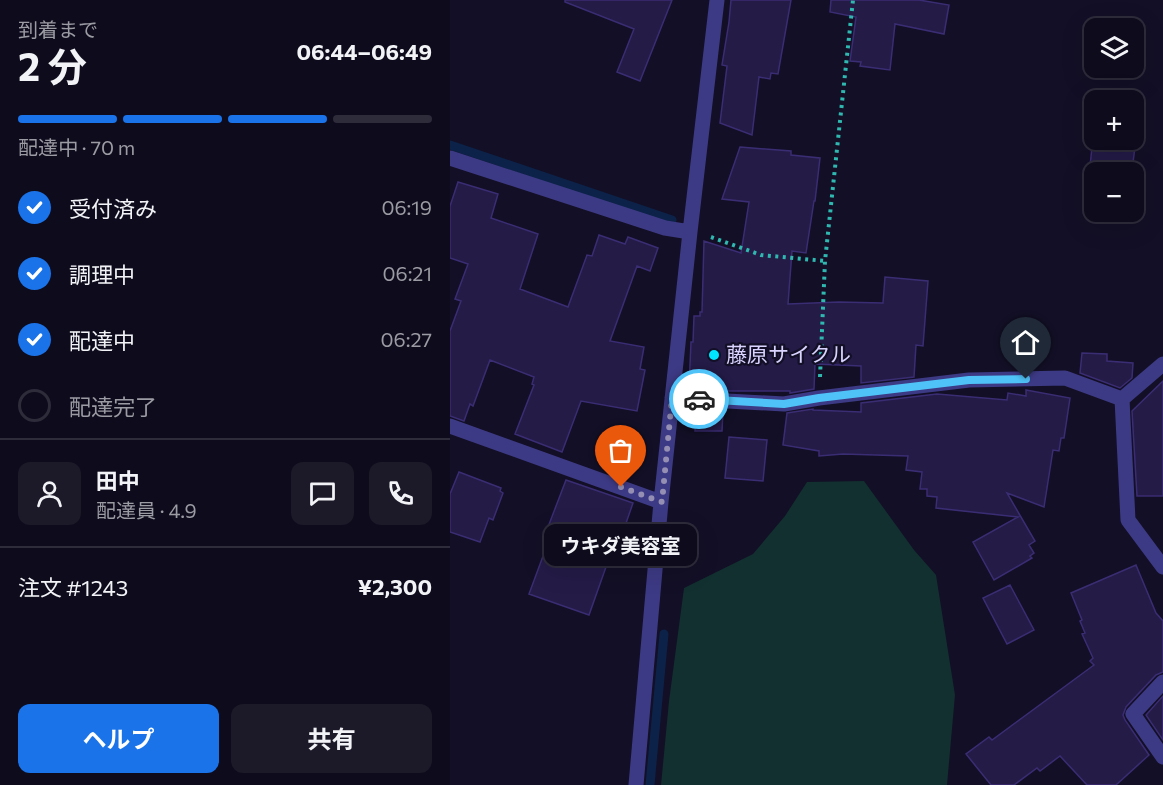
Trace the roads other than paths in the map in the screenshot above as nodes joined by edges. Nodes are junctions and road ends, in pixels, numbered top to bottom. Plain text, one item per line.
1 (717, 0) edge
2 (450, 158) edge
3 (690, 232) junction
4 (1163, 364) edge
5 (672, 398) junction
6 (1122, 399) junction
7 (450, 426) edge
8 (662, 502) junction
9 (1163, 567) edge
10 (1163, 682) edge
11 (1163, 757) edge
12 (636, 785) edge

1 - 3 street
2 - 3 street
3 - 5 street
4 - 6 street
5 - 6 street
5 - 8 street
6 - 9 street
7 - 8 street
8 - 12 street
10 - 11 street

